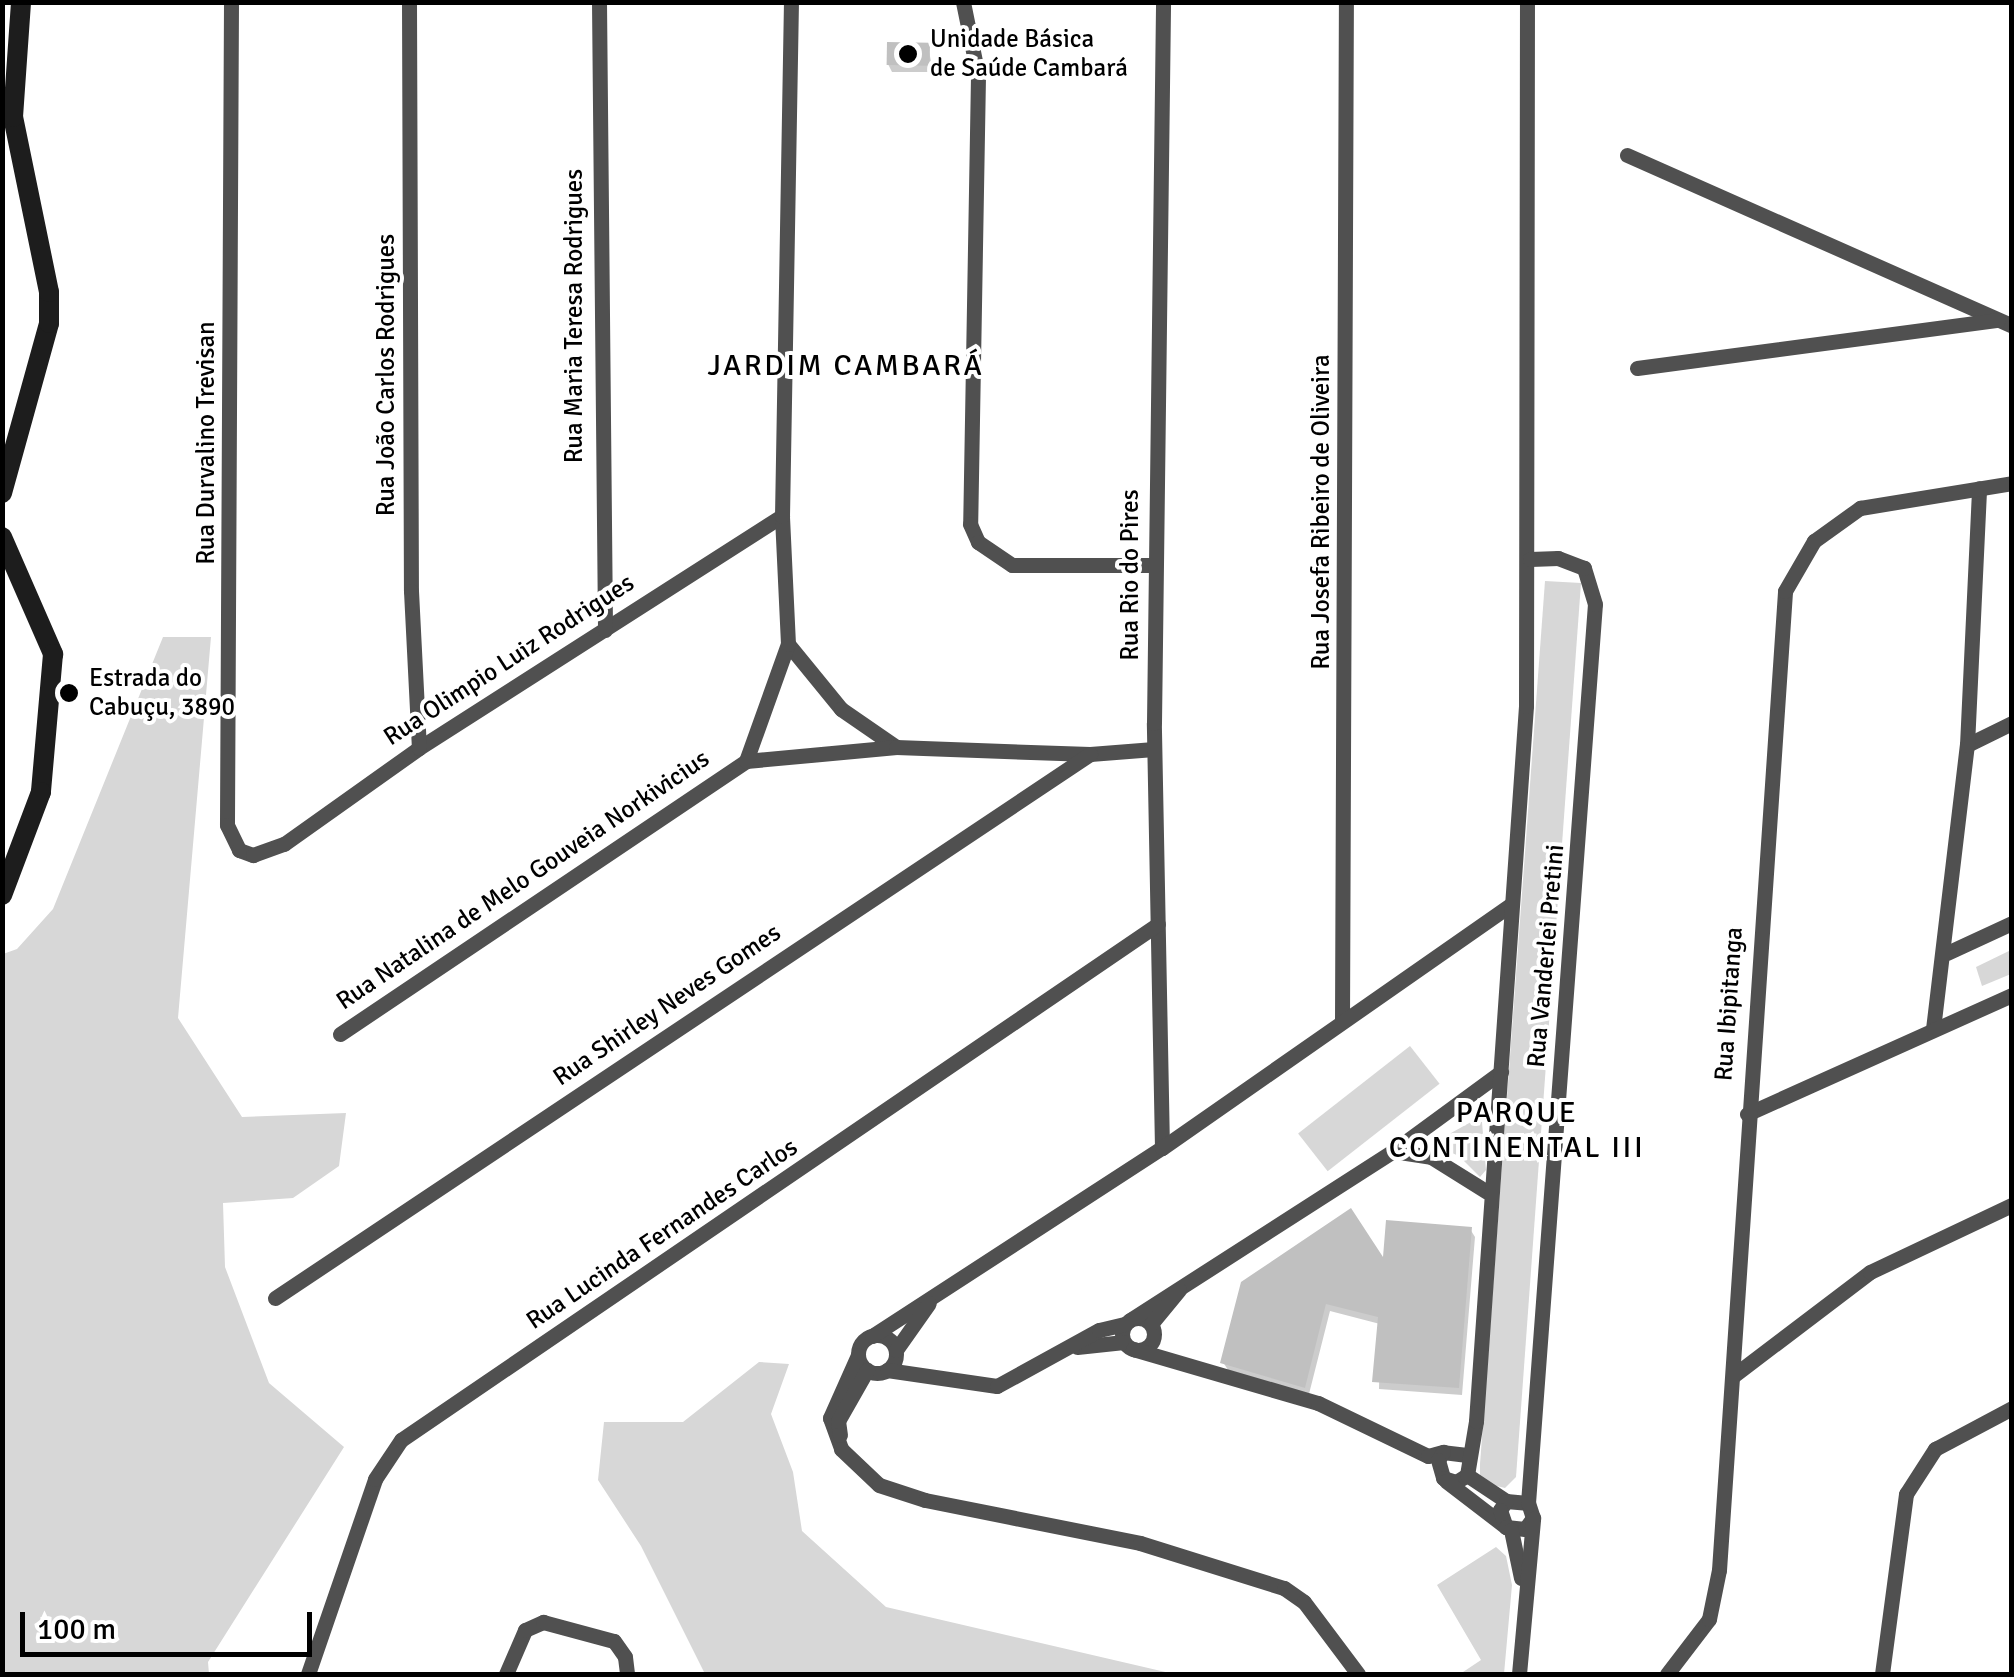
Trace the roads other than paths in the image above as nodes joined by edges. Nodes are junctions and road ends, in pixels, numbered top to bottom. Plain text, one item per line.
1 (21, 2) edge
2 (231, 2) edge
3 (409, 2) edge
4 (599, 2) edge
5 (791, 2) edge
6 (964, 2) edge
7 (1163, 2) edge
8 (1346, 2) edge
9 (1526, 2) edge
10 (1627, 155) dead end
11 (2005, 323) edge
12 (1637, 368) dead end
13 (2012, 483) edge
14 (1979, 488) junction
15 (2, 493) edge
16 (782, 516) junction
17 (2, 537) edge
18 (1530, 558) junction
19 (1155, 565) junction
20 (605, 630) junction
21 (788, 644) junction
22 (2012, 724) edge
23 (1967, 745) junction
24 (419, 748) junction
25 (896, 748) junction
26 (1154, 749) junction
27 (1090, 754) junction
28 (746, 761) junction
29 (268, 852) joint
30 (2, 895) edge
31 (1510, 905) junction
32 (2012, 923) edge
33 (1158, 924) junction
34 (1947, 953) junction
35 (2012, 995) edge
36 (1342, 1021) junction
37 (1933, 1028) junction
38 (340, 1034) dead end
39 (1501, 1072) junction
40 (1748, 1114) junction
41 (1162, 1148) junction
42 (1393, 1151) junction
43 (1487, 1192) junction
44 (2012, 1206) edge
45 (1182, 1287) junction
46 (934, 1296) junction
47 (274, 1298) dead end
48 (1127, 1322) junction
49 (1153, 1328) junction
50 (872, 1336) junction
51 (1128, 1346) junction
52 (1068, 1348) junction
53 (858, 1354) junction
54 (893, 1359) junction
55 (1188, 1368) junction
56 (867, 1370) junction
57 (1733, 1376) junction
58 (2012, 1408) edge
59 (1392, 1438) junction
60 (840, 1449) junction
61 (1454, 1452) junction
62 (1440, 1474) junction
63 (1467, 1475) junction
64 (1520, 1505) junction
65 (1508, 1529) junction
66 (1523, 1587) junction
67 (308, 1674) edge
68 (506, 1674) edge
69 (627, 1674) edge
70 (1358, 1674) edge
71 (1519, 1674) edge
72 (1668, 1674) edge
73 (1882, 1674) edge

1 - 15 main road
2 - 29 street, Rua Durvalino Trevisan
3 - 24 street, Rua João Carlos Rodrigues
4 - 20 street, Rua Maria Teresa Rodrigues
5 - 16 street, Rua Natalina de Melo Gouveia Norkivicius
6 - 19 street
7 - 19 street, Rua Rio do Pires
8 - 36 street, Rua Josefa Ribeiro de Oliveira
9 - 18 street, Rua Vanderlei Pretini
10 - 11 street
11 - 12 street
13 - 14 street, Rua Ibipitanga
14 - 23 street
14 - 40 street, Rua Ibipitanga
16 - 20 street, Rua Olimpio Luiz Rodrigues
16 - 21 street, Rua Natalina de Melo Gouveia Norkivicius
17 - 30 main road
18 - 31 street, Rua Vanderlei Pretini
18 - 64 street, Rua Vanderlei Pretini
19 - 26 street, Rua Rio do Pires
20 - 24 street, Rua Olimpio Luiz Rodrigues
21 - 25 street
21 - 28 street, Rua Natalina de Melo Gouveia Norkivicius
22 - 23 street
23 - 34 street
24 - 29 street, Rua Olimpio Luiz Rodrigues
25 - 27 street
25 - 28 street
26 - 27 street
26 - 33 street, Rua Rio do Pires
27 - 47 street, Rua Shirley Neves Gomes
28 - 38 street, Rua Natalina de Melo Gouveia Norkivicius
31 - 36 street
31 - 39 street, Rua Vanderlei Pretini
32 - 34 street
33 - 41 street, Rua Rio do Pires
33 - 67 street, Rua Lucinda Fernandes Carlos
34 - 37 street
35 - 37 street
36 - 41 street
37 - 40 street
39 - 42 street
39 - 43 street, Rua Vanderlei Pretini
40 - 57 street, Rua Ibipitanga
41 - 46 street
42 - 43 street
42 - 45 street
43 - 61 street, Rua Vanderlei Pretini
44 - 57 street
45 - 48 street
45 - 49 street
46 - 50 street
46 - 54 street
48 - 49 street
48 - 51 street
48 - 52 street
49 - 51 street
49 - 55 street
50 - 53 street
50 - 54 street
51 - 52 street
51 - 55 street
52 - 54 street
53 - 56 street
53 - 60 street
54 - 56 street
55 - 59 street
56 - 60 street
57 - 72 street, Rua Ibipitanga
58 - 73 street
59 - 61 street
59 - 62 street
60 - 70 street
61 - 62 street
61 - 63 street
62 - 63 street
62 - 65 street
63 - 64 street
64 - 65 street
64 - 65 street
64 - 66 street
65 - 66 street
66 - 71 street
68 - 69 street

